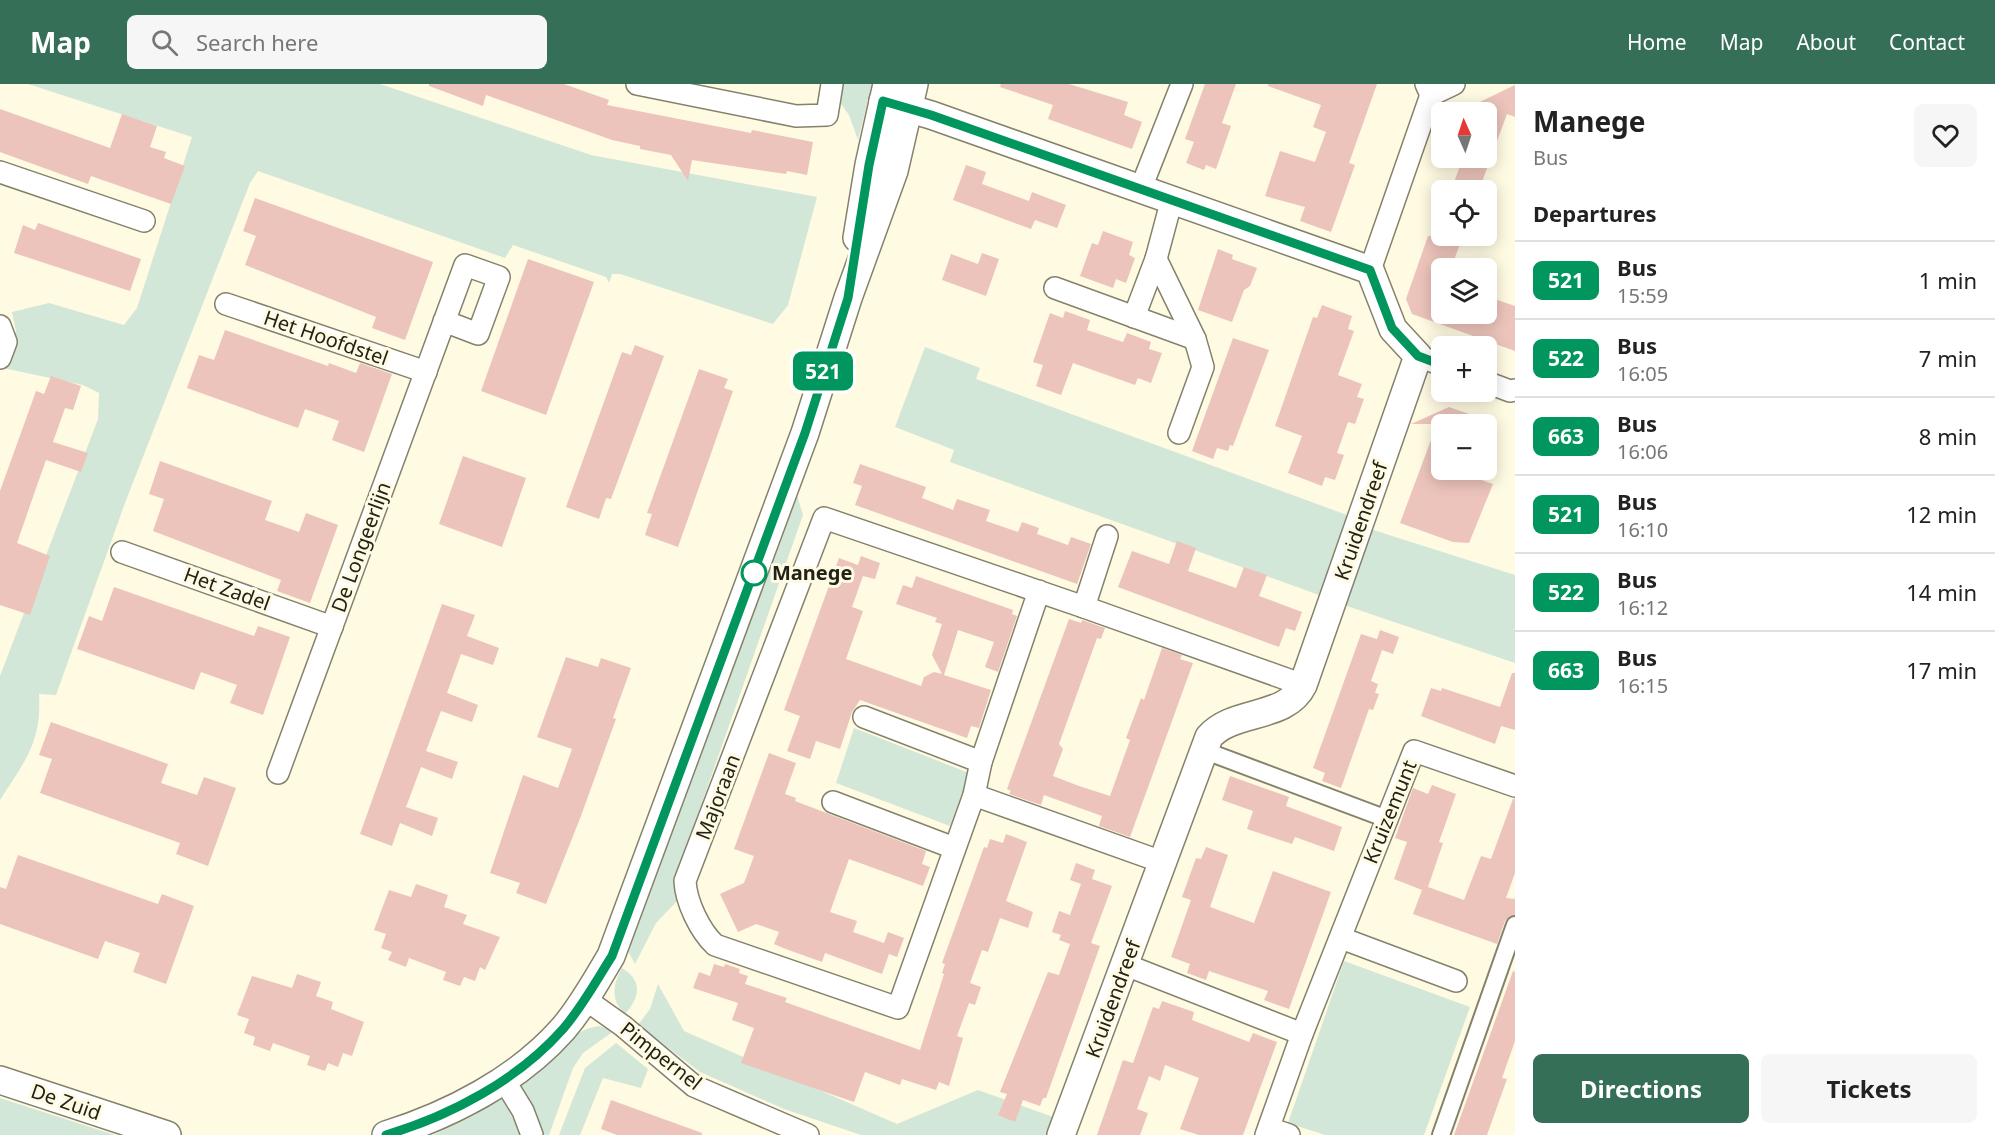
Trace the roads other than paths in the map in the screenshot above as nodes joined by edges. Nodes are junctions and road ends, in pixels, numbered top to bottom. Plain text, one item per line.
1 (637, 84) edge
2 (832, 84) edge
3 (1182, 84) edge
4 (1455, 84) edge
5 (1428, 89) edge
6 (898, 94) edge
7 (0, 172) edge
8 (1141, 188) junction
9 (1172, 199) junction
10 (144, 221) dead end
11 (1156, 259) junction
12 (1370, 270) junction
13 (1055, 288) dead end
14 (226, 304) dead end
15 (1134, 317) junction
16 (444, 321) dead end
17 (0, 326) edge
18 (1195, 339) junction
19 (0, 358) edge
20 (1430, 361) edge
21 (426, 372) junction
22 (1497, 386) edge
23 (1515, 390) edge
24 (1179, 433) dead end
25 (1107, 536) dead end
26 (122, 552) dead end
27 (1039, 591) junction
28 (1084, 607) junction
29 (332, 627) junction
30 (1303, 685) junction
31 (864, 717) dead end
32 (1203, 750) junction
33 (981, 762) junction
34 (278, 774) dead end
35 (1515, 786) edge
36 (974, 795) junction
37 (833, 802) dead end
38 (1387, 819) junction
39 (954, 848) junction
40 (1162, 862) junction
41 (1515, 926) edge
42 (1341, 938) junction
43 (1126, 965) junction
44 (1456, 981) dead end
45 (585, 999) junction
46 (1302, 1034) junction
47 (0, 1080) edge
48 (504, 1080) junction
49 (1268, 1131) edge
50 (167, 1135) edge
51 (386, 1135) edge
52 (532, 1135) edge
53 (808, 1135) edge
54 (1062, 1135) edge
55 (1289, 1135) edge
56 (1441, 1135) edge

1 - 2 street
3 - 8 street
4 - 5 street
5 - 12 street
6 - 8 street
6 - 45 street
7 - 10 street
8 - 9 street
9 - 11 street
9 - 12 street
11 - 15 street
11 - 18 street
12 - 20 street
13 - 15 street
14 - 21 street, Het Hoofdstel
15 - 18 street
16 - 21 street, De Longeerlijn
17 - 19 street
18 - 24 street
20 - 30 street, Kruidendreef
21 - 29 street, De Longeerlijn
22 - 23 street
25 - 28 street
26 - 29 street, Het Zadel
27 - 28 street, Majoraan
27 - 33 street, Majoraan
27 - 39 street, Majoraan
28 - 30 street
29 - 34 street, De Longeerlijn
30 - 32 street, Kruidendreef
31 - 33 street
32 - 38 street
32 - 40 street, Kruidendreef
33 - 36 street, Majoraan
35 - 38 street, Kruizemunt
36 - 39 street, Majoraan
36 - 40 street
37 - 39 street
38 - 42 street, Kruizemunt
40 - 43 street, Kruidendreef
41 - 56 street
42 - 44 street
42 - 46 street, Kruizemunt
43 - 46 street
43 - 54 street, Kruidendreef
45 - 48 street
45 - 53 street, Pimpernel
46 - 49 street, Kruizemunt
47 - 50 street, De Zuid
48 - 51 street
48 - 52 street
49 - 55 street, Kruizemunt

